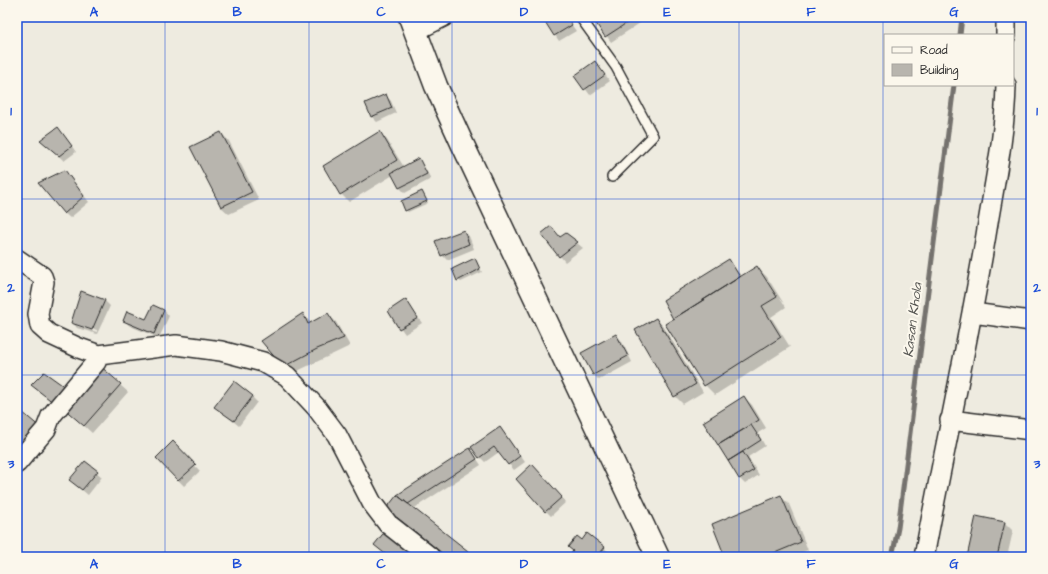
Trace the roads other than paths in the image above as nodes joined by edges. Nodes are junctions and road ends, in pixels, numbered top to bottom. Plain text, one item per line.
1 (443, 17) edge
2 (580, 17) edge
3 (1006, 17) edge
4 (412, 24) edge
5 (1006, 34) edge
6 (1006, 86) edge
7 (612, 177) dead end
8 (17, 258) edge
9 (973, 312) junction
10 (1031, 321) edge
11 (99, 355) junction
12 (950, 420) junction
13 (1031, 430) edge
14 (17, 463) edge
15 (430, 557) edge
16 (658, 557) edge
17 (924, 557) edge

1 - 4 street
2 - 7 lane
3 - 5 street
4 - 16 main road
6 - 9 street
8 - 11 street
9 - 10 street
9 - 12 street
11 - 14 street
11 - 15 street
12 - 13 street
12 - 17 street

